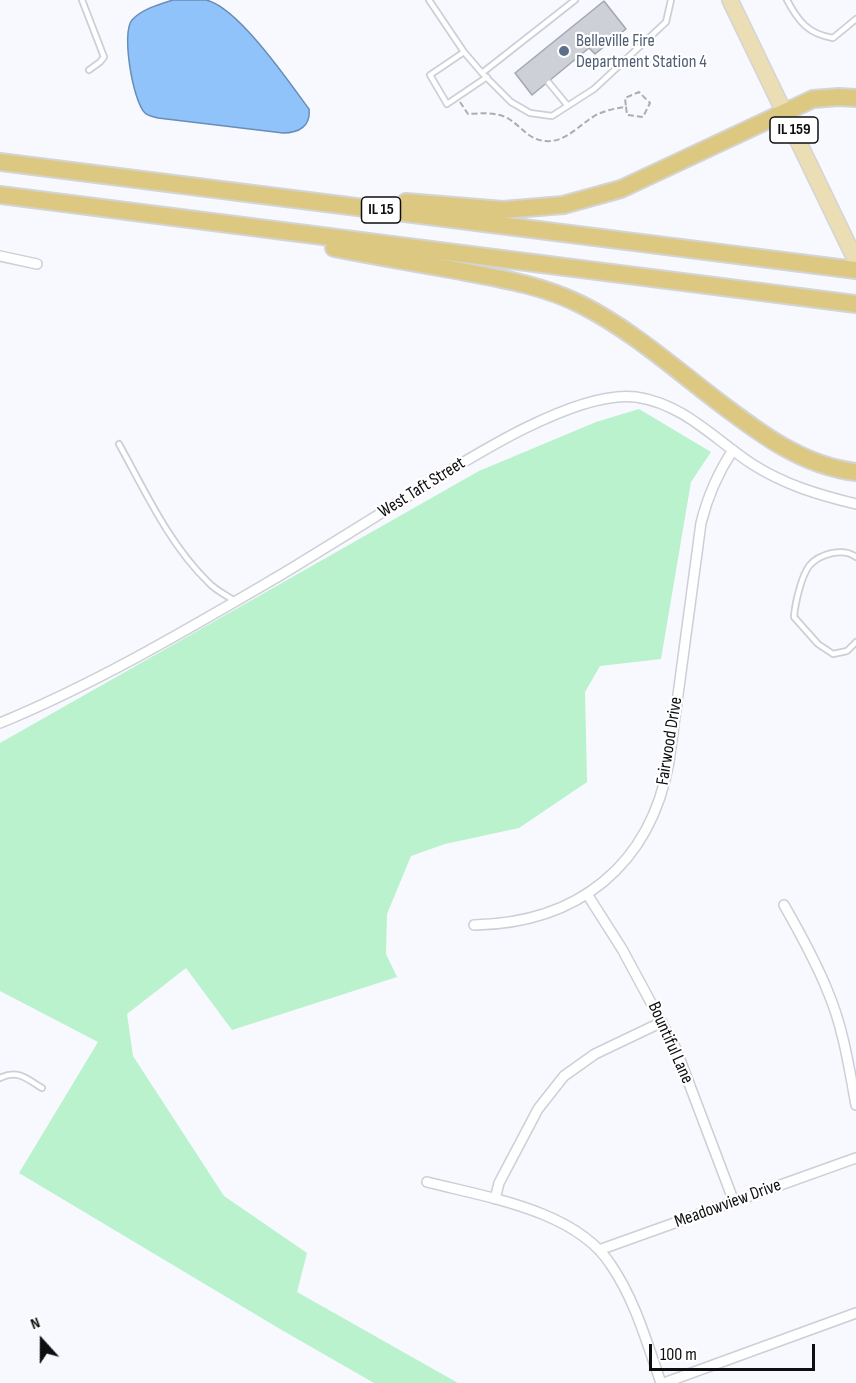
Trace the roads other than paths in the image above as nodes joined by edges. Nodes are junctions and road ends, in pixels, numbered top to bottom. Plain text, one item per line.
1 (82, 0) edge
2 (429, 0) edge
3 (575, 0) edge
4 (671, 0) edge
5 (730, 0) edge
6 (787, 0) edge
7 (856, 19) edge
8 (464, 52) junction
9 (89, 70) dead end
10 (482, 73) junction
11 (487, 77) junction
12 (549, 83) dead end
13 (856, 98) edge
14 (568, 106) junction
15 (784, 111) junction
16 (0, 162) edge
17 (0, 195) edge
18 (333, 204) junction
19 (291, 232) junction
20 (0, 256) edge
21 (856, 261) edge
22 (37, 264) dead end
23 (856, 270) edge
24 (856, 304) edge
25 (119, 444) dead end
26 (733, 450) junction
27 (856, 472) edge
28 (856, 504) edge
29 (856, 557) edge
30 (235, 601) junction
31 (856, 642) edge
32 (0, 723) edge
33 (587, 894) junction
34 (784, 905) dead end
35 (474, 925) dead end
36 (662, 1023) junction
37 (0, 1078) edge
38 (42, 1088) dead end
39 (856, 1105) edge
40 (856, 1158) edge
41 (427, 1182) dead end
42 (495, 1199) junction
43 (734, 1202) junction
44 (599, 1250) junction
45 (856, 1313) edge
46 (663, 1383) edge

1 - 9 lane
2 - 8 lane
3 - 10 lane
4 - 14 lane
5 - 15 main road, IL 159
6 - 7 lane
8 - 10 lane
8 - 11 lane
10 - 11 lane
11 - 14 lane
12 - 14 lane
13 - 15 highway
15 - 18 highway
15 - 21 main road, IL 159
16 - 18 highway, IL 15
17 - 19 highway, IL 15
18 - 23 highway, IL 15
19 - 24 highway, IL 15
19 - 27 highway
20 - 22 street
25 - 30 lane
26 - 28 street, West Taft Street
26 - 30 street, West Taft Street
26 - 33 street, Fairwood Drive
29 - 31 lane
30 - 32 street, West Taft Street
33 - 35 street, Fairwood Drive
33 - 36 street, Bountiful Lane
34 - 39 street
36 - 42 street
36 - 43 street, Bountiful Lane
37 - 38 lane
40 - 43 street, Meadowview Drive
41 - 42 street
42 - 44 street
43 - 44 street, Meadowview Drive
44 - 46 street
45 - 46 street

